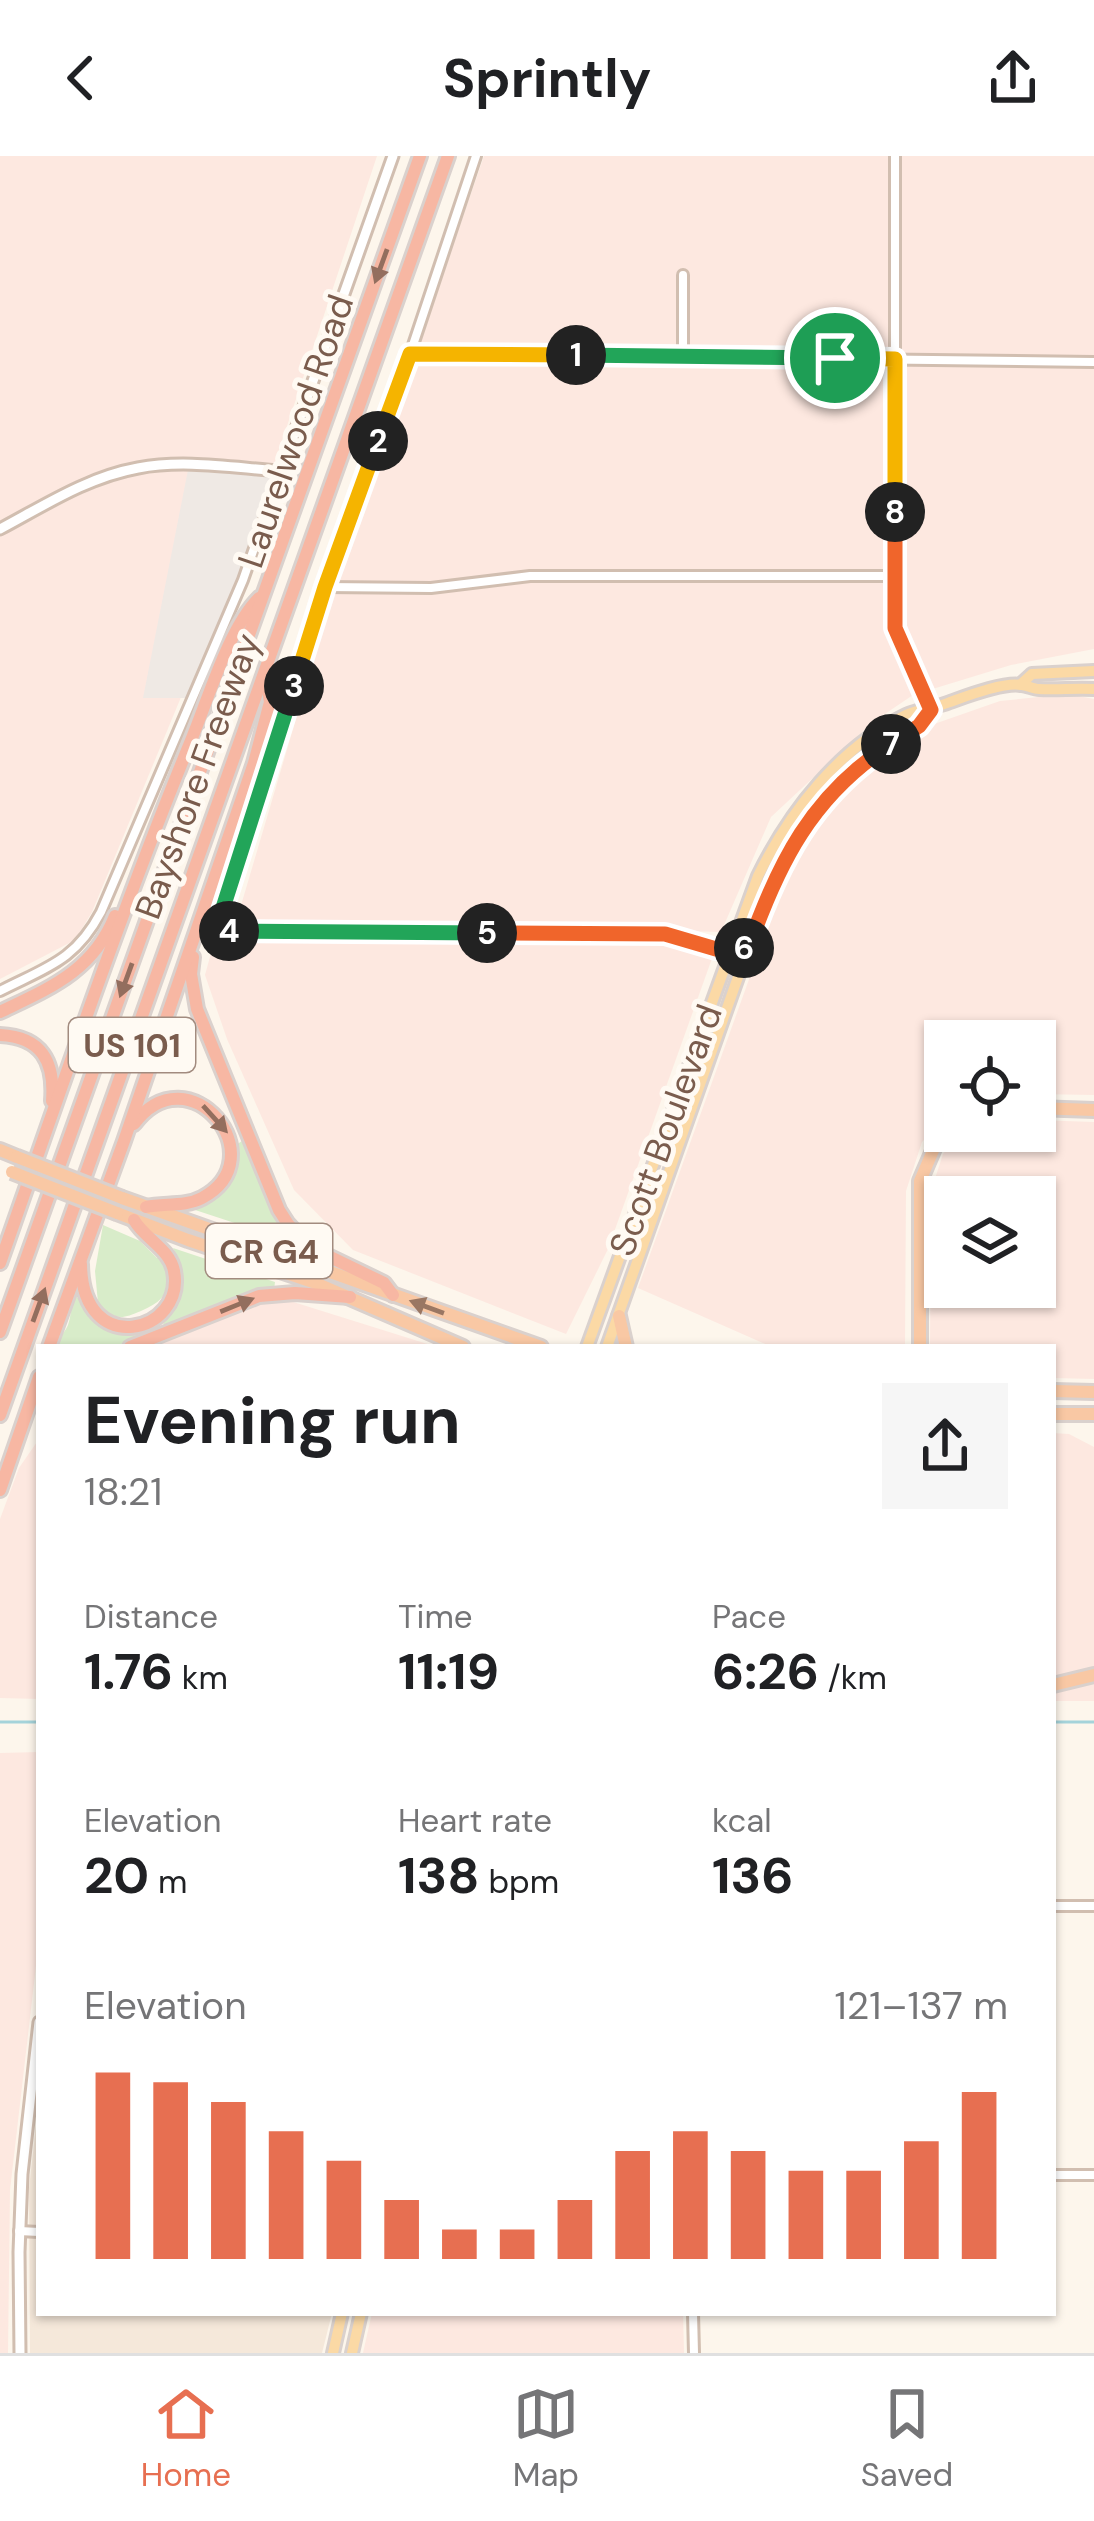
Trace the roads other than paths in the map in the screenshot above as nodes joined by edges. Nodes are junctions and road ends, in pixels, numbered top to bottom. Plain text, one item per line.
1 (393, 156) edge
2 (420, 156) edge
3 (448, 156) edge
4 (476, 156) edge
5 (895, 156) edge
6 (683, 275) dead end
7 (410, 354) junction
8 (683, 356) junction
9 (895, 359) junction
10 (1094, 362) edge
11 (281, 471) junction
12 (0, 530) edge
13 (895, 576) junction
14 (325, 587) junction
15 (264, 593) junction
16 (1091, 668) edge
17 (266, 675) junction
18 (1021, 684) junction
19 (1094, 689) edge
20 (931, 710) junction
21 (158, 821) junction
22 (201, 921) junction
23 (730, 948) junction
24 (748, 949) junction
25 (0, 991) edge
26 (0, 1012) edge
27 (0, 1035) edge
28 (1056, 1109) edge
29 (1094, 1110) edge
30 (48, 1126) junction
31 (124, 1141) junction
32 (0, 1150) edge
33 (932, 1152) edge
34 (6, 1170) edge
35 (146, 1207) junction
36 (134, 1220) junction
37 (14, 1223) junction
38 (0, 1242) edge
39 (81, 1255) junction
40 (0, 1263) edge
41 (393, 1295) junction
42 (350, 1297) junction
43 (619, 1316) junction
44 (0, 1332) edge
45 (51, 1344) edge
46 (138, 1344) edge
47 (456, 1344) edge
48 (532, 1344) edge
49 (588, 1344) edge
50 (608, 1344) edge
51 (625, 1344) edge
52 (918, 1344) edge
53 (36, 1386) edge
54 (1056, 1391) edge
55 (1094, 1392) edge
56 (36, 1414) edge
57 (1056, 1414) edge
58 (1094, 1414) edge
59 (0, 1415) edge
60 (0, 1492) edge
61 (1093, 1673) edge
62 (1056, 1683) edge
63 (1056, 1906) edge
64 (1094, 1906) edge
65 (36, 2047) edge
66 (1056, 2175) edge
67 (1094, 2175) edge
68 (19, 2231) junction
69 (36, 2232) edge
70 (341, 2316) edge
71 (360, 2316) edge
72 (693, 2316) edge
73 (20, 2353) edge
74 (333, 2353) edge
75 (352, 2353) edge
76 (694, 2353) edge

1 - 11 street, Laurelwood Road
2 -> 15 highway, Bayshore Freeway / US 101
3 - 17 highway, Bayshore Freeway / US 101
4 - 7 street
5 - 9 street
6 - 8 street
7 - 8 street
7 - 14 street
8 - 9 street
9 - 10 street
9 - 13 street
11 - 12 street
11 - 25 street, Laurelwood Road
13 - 14 street
13 - 20 street
14 - 23 street
15 - 21 highway
15 -> 44 highway, Bayshore Freeway / US 101
16 - 18 main road, Scott Boulevard
17 - 22 highway
59 -> 17 highway, Bayshore Freeway / US 101
18 - 19 main road, Scott Boulevard
18 - 20 main road, Scott Boulevard
20 - 23 main road, Scott Boulevard
20 - 24 main road, Scott Boulevard
21 - 26 highway
21 - 30 highway
22 - 31 highway
22 - 41 highway
23 - 24 street
23 - 49 main road, Scott Boulevard
24 - 43 main road, Scott Boulevard
27 - 30 highway
28 - 29 highway
30 - 37 highway
31 -> 35 highway
31 - 39 highway
32 - 35 highway, CR G4, bridge
33 - 52 highway
34 - 36 highway, CR G4, bridge
35 - 41 highway, CR G4
36 - 39 highway
36 - 42 highway, CR G4
37 - 38 highway
37 - 40 highway
39 - 45 highway
48 -> 41 highway, CR G4
46 -> 42 highway
42 - 47 highway, CR G4
43 - 50 main road, Scott Boulevard
43 - 51 highway
53 - 60 highway
54 - 55 highway
56 - 60 highway
57 - 58 highway
61 - 62 highway
63 - 64 street
65 - 68 street
66 - 67 street
68 - 69 street
68 - 73 street
70 - 74 main road
71 - 75 main road
72 - 76 street

